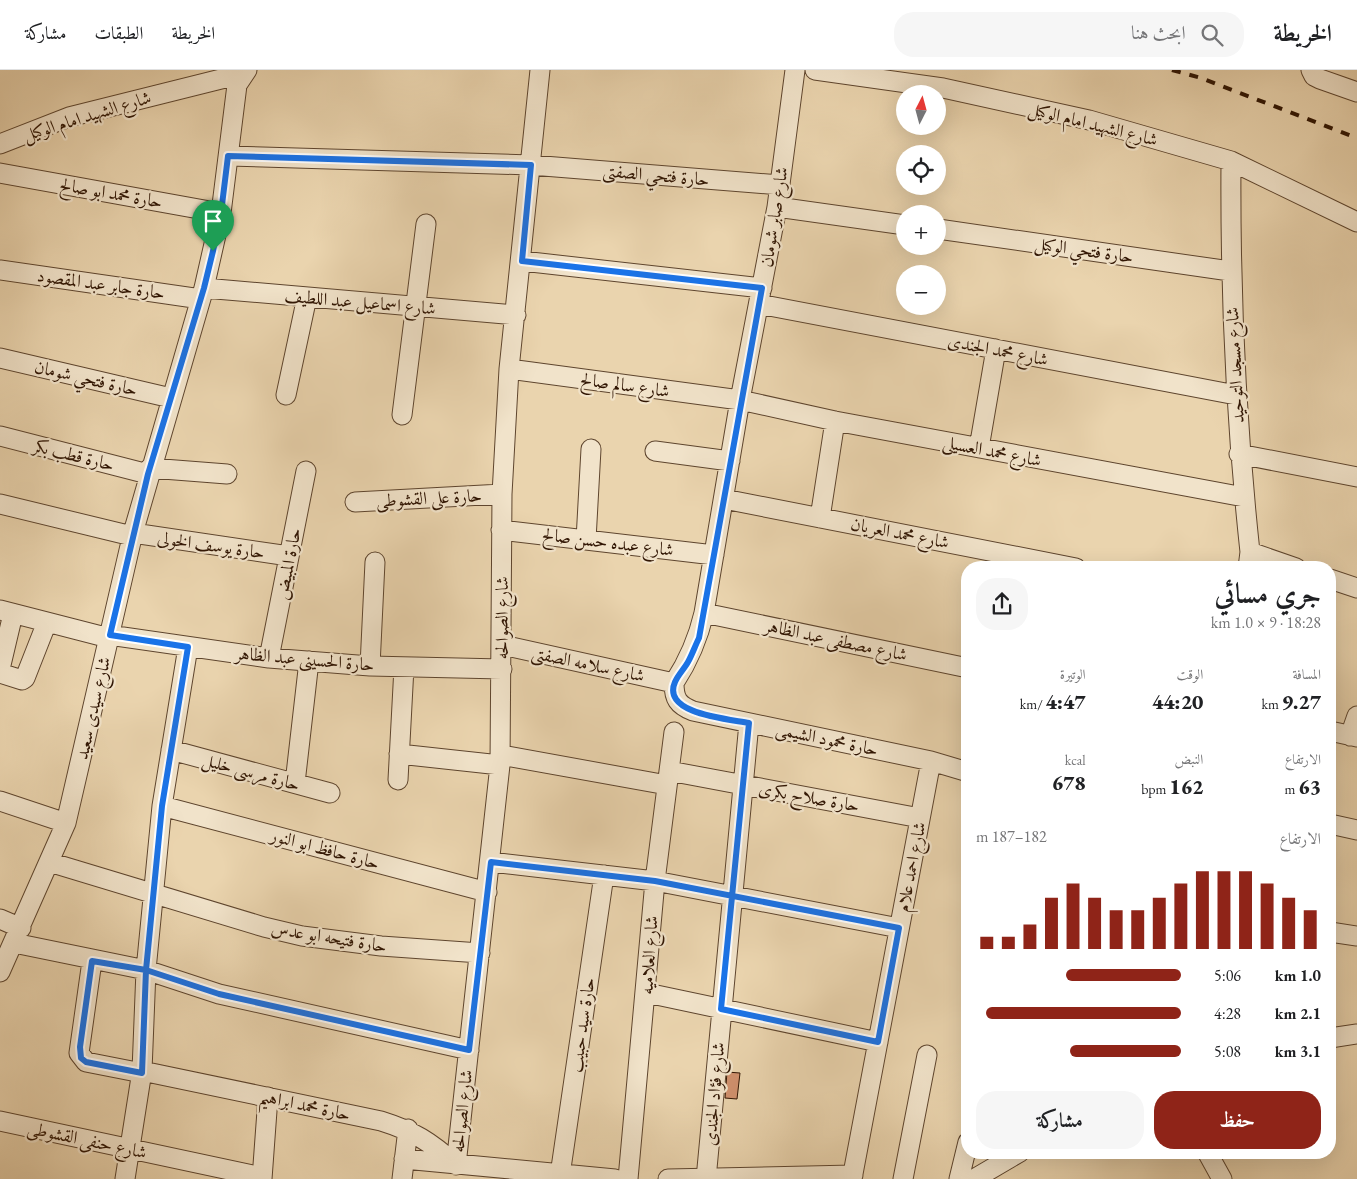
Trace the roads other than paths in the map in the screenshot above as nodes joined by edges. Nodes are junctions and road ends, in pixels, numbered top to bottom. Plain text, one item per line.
1 (540, 70) edge
2 (795, 70) edge
3 (815, 70) edge
4 (1311, 70) edge
5 (237, 75) edge
6 (1357, 92) edge
7 (0, 144) edge
8 (228, 156) junction
9 (1231, 162) junction
10 (531, 165) junction
11 (0, 174) edge
12 (780, 185) junction
13 (777, 207) junction
14 (221, 213) junction
15 (1357, 222) edge
16 (426, 224) dead end
17 (896, 224) edge
18 (946, 230) edge
19 (522, 261) junction
20 (0, 270) edge
21 (1230, 271) junction
22 (203, 294) junction
23 (760, 296) junction
24 (307, 297) junction
25 (416, 306) junction
26 (516, 315) junction
27 (996, 349) junction
28 (0, 358) edge
29 (509, 370) junction
30 (286, 395) dead end
31 (1236, 395) junction
32 (171, 398) junction
33 (740, 400) junction
34 (402, 414) dead end
35 (835, 421) junction
36 (0, 436) edge
37 (979, 448) junction
38 (590, 449) dead end
39 (655, 451) dead end
40 (1239, 454) junction
41 (730, 461) junction
42 (149, 471) junction
43 (306, 471) dead end
44 (227, 474) dead end
45 (1357, 477) edge
46 (502, 494) junction
47 (1244, 497) junction
48 (724, 499) junction
49 (355, 502) dead end
50 (0, 504) edge
51 (820, 518) junction
52 (501, 530) junction
53 (132, 535) junction
54 (586, 540) junction
55 (714, 555) junction
56 (289, 556) junction
57 (1249, 560) edge
58 (1040, 561) edge
59 (375, 562) dead end
60 (1336, 581) edge
61 (1357, 588) edge
62 (7, 612) edge
63 (704, 613) junction
64 (47, 622) junction
65 (109, 637) junction
66 (502, 645) junction
67 (188, 647) junction
68 (269, 658) junction
69 (308, 661) junction
70 (370, 666) junction
71 (404, 667) junction
72 (961, 667) edge
73 (502, 669) junction
74 (0, 671) edge
75 (674, 683) junction
76 (1357, 716) edge
77 (749, 723) junction
78 (674, 732) dead end
79 (1336, 732) edge
80 (1354, 736) edge
81 (171, 750) junction
82 (399, 754) junction
83 (500, 760) junction
84 (931, 761) junction
85 (961, 770) edge
86 (668, 778) junction
87 (398, 780) dead end
88 (295, 783) junction
89 (743, 785) junction
90 (330, 793) dead end
91 (0, 801) edge
92 (162, 806) junction
93 (920, 818) junction
94 (66, 823) junction
95 (1336, 825) edge
96 (1357, 830) edge
97 (50, 862) junction
98 (491, 862) junction
99 (604, 875) junction
100 (655, 881) junction
101 (487, 892) junction
102 (153, 893) junction
103 (731, 895) junction
104 (0, 919) edge
105 (899, 928) junction
106 (1336, 933) edge
107 (17, 935) junction
108 (1357, 936) edge
109 (480, 953) junction
110 (92, 961) junction
111 (146, 970) junction
112 (0, 972) edge
113 (647, 993) junction
114 (721, 1009) junction
115 (1357, 1034) edge
116 (1336, 1037) edge
117 (878, 1042) junction
118 (469, 1050) junction
119 (926, 1055) dead end
120 (142, 1072) junction
121 (268, 1097) junction
122 (0, 1121) edge
123 (408, 1129) junction
124 (130, 1150) junction
125 (404, 1159) junction
126 (964, 1159) edge
127 (1008, 1159) edge
128 (1211, 1159) edge
129 (456, 1165) junction
130 (557, 1176) edge
131 (852, 1177) edge
132 (262, 1178) edge
133 (125, 1179) edge
134 (402, 1179) edge
135 (614, 1179) edge
136 (628, 1179) edge
137 (668, 1179) edge
138 (706, 1179) edge
139 (903, 1179) edge
140 (959, 1179) edge
141 (974, 1179) edge
142 (1222, 1179) edge

1 - 10 street, شارع الصوالحه
2 - 12 street, شارع صابر شومان
3 - 9 street, شارع الشهيد امام الوكيل
4 - 6 street
5 - 7 street, شارع الشهيد امام الوكيل
5 - 8 street, شارع سيدى سعيد
8 - 10 street, حارة فتحي الصفتى
8 - 14 street, شارع سيدى سعيد
9 - 15 street, شارع الشهيد امام الوكيل
9 - 21 street, شارع مسجد التوحيد
10 - 12 street, حارة فتحي الصفتى
10 - 19 street, شارع الصوالحه
11 - 14 street, حارة محمد ابو صالح
12 - 13 street, شارع صابر شومان
13 - 17 street
13 - 23 street, شارع صابر شومان
14 - 22 street, شارع سيدى سعيد
16 - 25 street
18 - 21 street, حارة فتحي الوكيل
19 - 23 street, شارع محمد الجندى
19 - 26 street, شارع الصوالحه
20 - 22 street, حارة جابر عبد المقصود
21 - 31 street, شارع مسجد التوحيد
22 - 24 street, شارع اسماعيل عبد اللطيف
22 - 32 street, شارع سيدى سعيد
23 - 27 street, شارع محمد الجندى
23 - 33 street, شارع صابر شومان
24 - 25 street, شارع اسماعيل عبد اللطيف
24 - 30 street
25 - 26 street, شارع اسماعيل عبد اللطيف
25 - 34 street
26 - 29 street, شارع الصوالحه
27 - 31 street, شارع محمد الجندى
27 - 37 street
28 - 32 street, حارة فتحي شومان
29 - 33 street, شارع سالم صالح
29 - 46 street, شارع الصوالحه
31 - 40 street, شارع مسجد التوحيد
32 - 42 street, شارع سيدى سعيد
33 - 35 street, شارع محمد العسيلى
33 - 41 street, شارع صابر شومان
35 - 37 street, شارع محمد العسيلى
35 - 51 street
36 - 42 street, حارة قطب بكر
37 - 47 street, شارع محمد العسيلى
38 - 54 street
39 - 41 street
40 - 45 street
40 - 47 street, شارع مسجد التوحيد
41 - 48 street, شارع صابر شومان
42 - 44 street, حارة قطب بكر
42 - 53 street, شارع سيدى سعيد
43 - 56 street, حارة المبيض
46 - 49 street, حارة على القشوطى
46 - 52 street, شارع الصوالحه
47 - 57 street, شارع مسجد التوحيد
48 - 51 street, شارع محمد العريان
48 - 55 street, شارع صابر شومان
50 - 53 street, حارة يوسف الخولى
51 - 58 street, شارع محمد العريان
52 - 54 street, شارع عبده حسن صالح
52 - 66 street, شارع الصوالحه
53 - 56 street, حارة يوسف الخولى
53 - 65 street, شارع سيدى سعيد
54 - 55 street, شارع عبده حسن صالح
55 - 63 street, شارع صابر شومان
56 - 68 street, حارة المبيض
59 - 70 street
60 - 61 street
62 - 64 street, حارة الحسينى عبد الظاهر
62 - 74 street
63 - 72 street, شارع مصطفى عبد الظاهر
63 - 75 street, شارع صابر شومان
64 - 65 street, حارة الحسينى عبد الظاهر
64 - 74 street
65 - 67 street, حارة الحسينى عبد الظاهر
65 - 94 street, شارع سيدى سعيد
66 - 73 street, شارع الصوالحه
66 - 75 street, شارع سلامه الصفتى
67 - 68 street, حارة الحسينى عبد الظاهر
67 - 81 street
68 - 69 street, حارة الحسينى عبد الظاهر
69 - 70 street, حارة الحسينى عبد الظاهر
69 - 88 street
70 - 71 street, حارة الحسينى عبد الظاهر
71 - 73 street, حارة الحسينى عبد الظاهر
71 - 82 street
73 - 83 street, شارع الصوالحه
75 - 77 street, حارة محمود الشيمى
76 - 80 street
77 - 84 street, حارة محمود الشيمى
77 - 89 street, شارع فؤاد الجندى
78 - 86 street, شارع العلاميه
79 - 80 street
81 - 88 street, حارة مرسى خليل
81 - 92 street
82 - 83 street, حارة صلاح بكرى
82 - 87 street
83 - 86 street, حارة صلاح بكرى
83 - 98 street, شارع الصوالحه
84 - 85 street, حارة محمود الشيمى
84 - 93 street, شارع احمد علام
86 - 89 street, حارة صلاح بكرى
86 - 100 street, شارع العلاميه
88 - 90 street, حارة مرسى خليل
89 - 93 street, حارة صلاح بكرى
89 - 103 street, شارع فؤاد الجندى
91 - 94 street
92 - 101 street, حارة حافظ ابو النور
92 - 102 street
93 - 105 street, شارع احمد علام
94 - 97 street, شارع سيدى سعيد
95 - 96 street
97 - 102 street, حارة فتيحه ابو عدس
97 - 107 street, شارع سيدى سعيد
98 - 99 street
98 - 101 street, شارع الصوالحه
99 - 100 street
99 - 130 street, حارة سيد حبيب
100 - 103 street
100 - 113 street, شارع العلاميه
101 - 109 street, شارع الصوالحه
102 - 109 street, حارة فتيحه ابو عدس
102 - 111 street
103 - 105 street
103 - 114 street, شارع فؤاد الجندى
104 - 107 street
105 - 117 street, شارع احمد علام
106 - 108 street
107 - 110 street
107 - 112 street, شارع سيدى سعيد
109 - 118 street, شارع الصوالحه
110 - 111 street
110 - 120 street, حارة محمد ابراهيم
111 - 118 street
111 - 120 street
113 - 114 street
113 - 136 street, شارع العلاميه
114 - 117 street
114 - 138 street, شارع فؤاد الجندى
115 - 116 street
117 - 131 street, شارع احمد علام
118 - 129 street, شارع الصوالحه
119 - 139 street
120 - 121 street, حارة محمد ابراهيم
120 - 124 street
121 - 123 street, حارة محمد ابراهيم
121 - 132 street
122 - 124 street, شارع حنفى القشوطى
123 - 125 street
123 - 129 street, حارة محمد ابراهيم
124 - 132 street, شارع حنفى القشوطى
124 - 133 street
125 - 129 street
125 - 134 street
126 - 140 street
127 - 141 street
128 - 142 street
129 - 130 street
130 - 135 street
131 - 138 street
137 - 138 street

